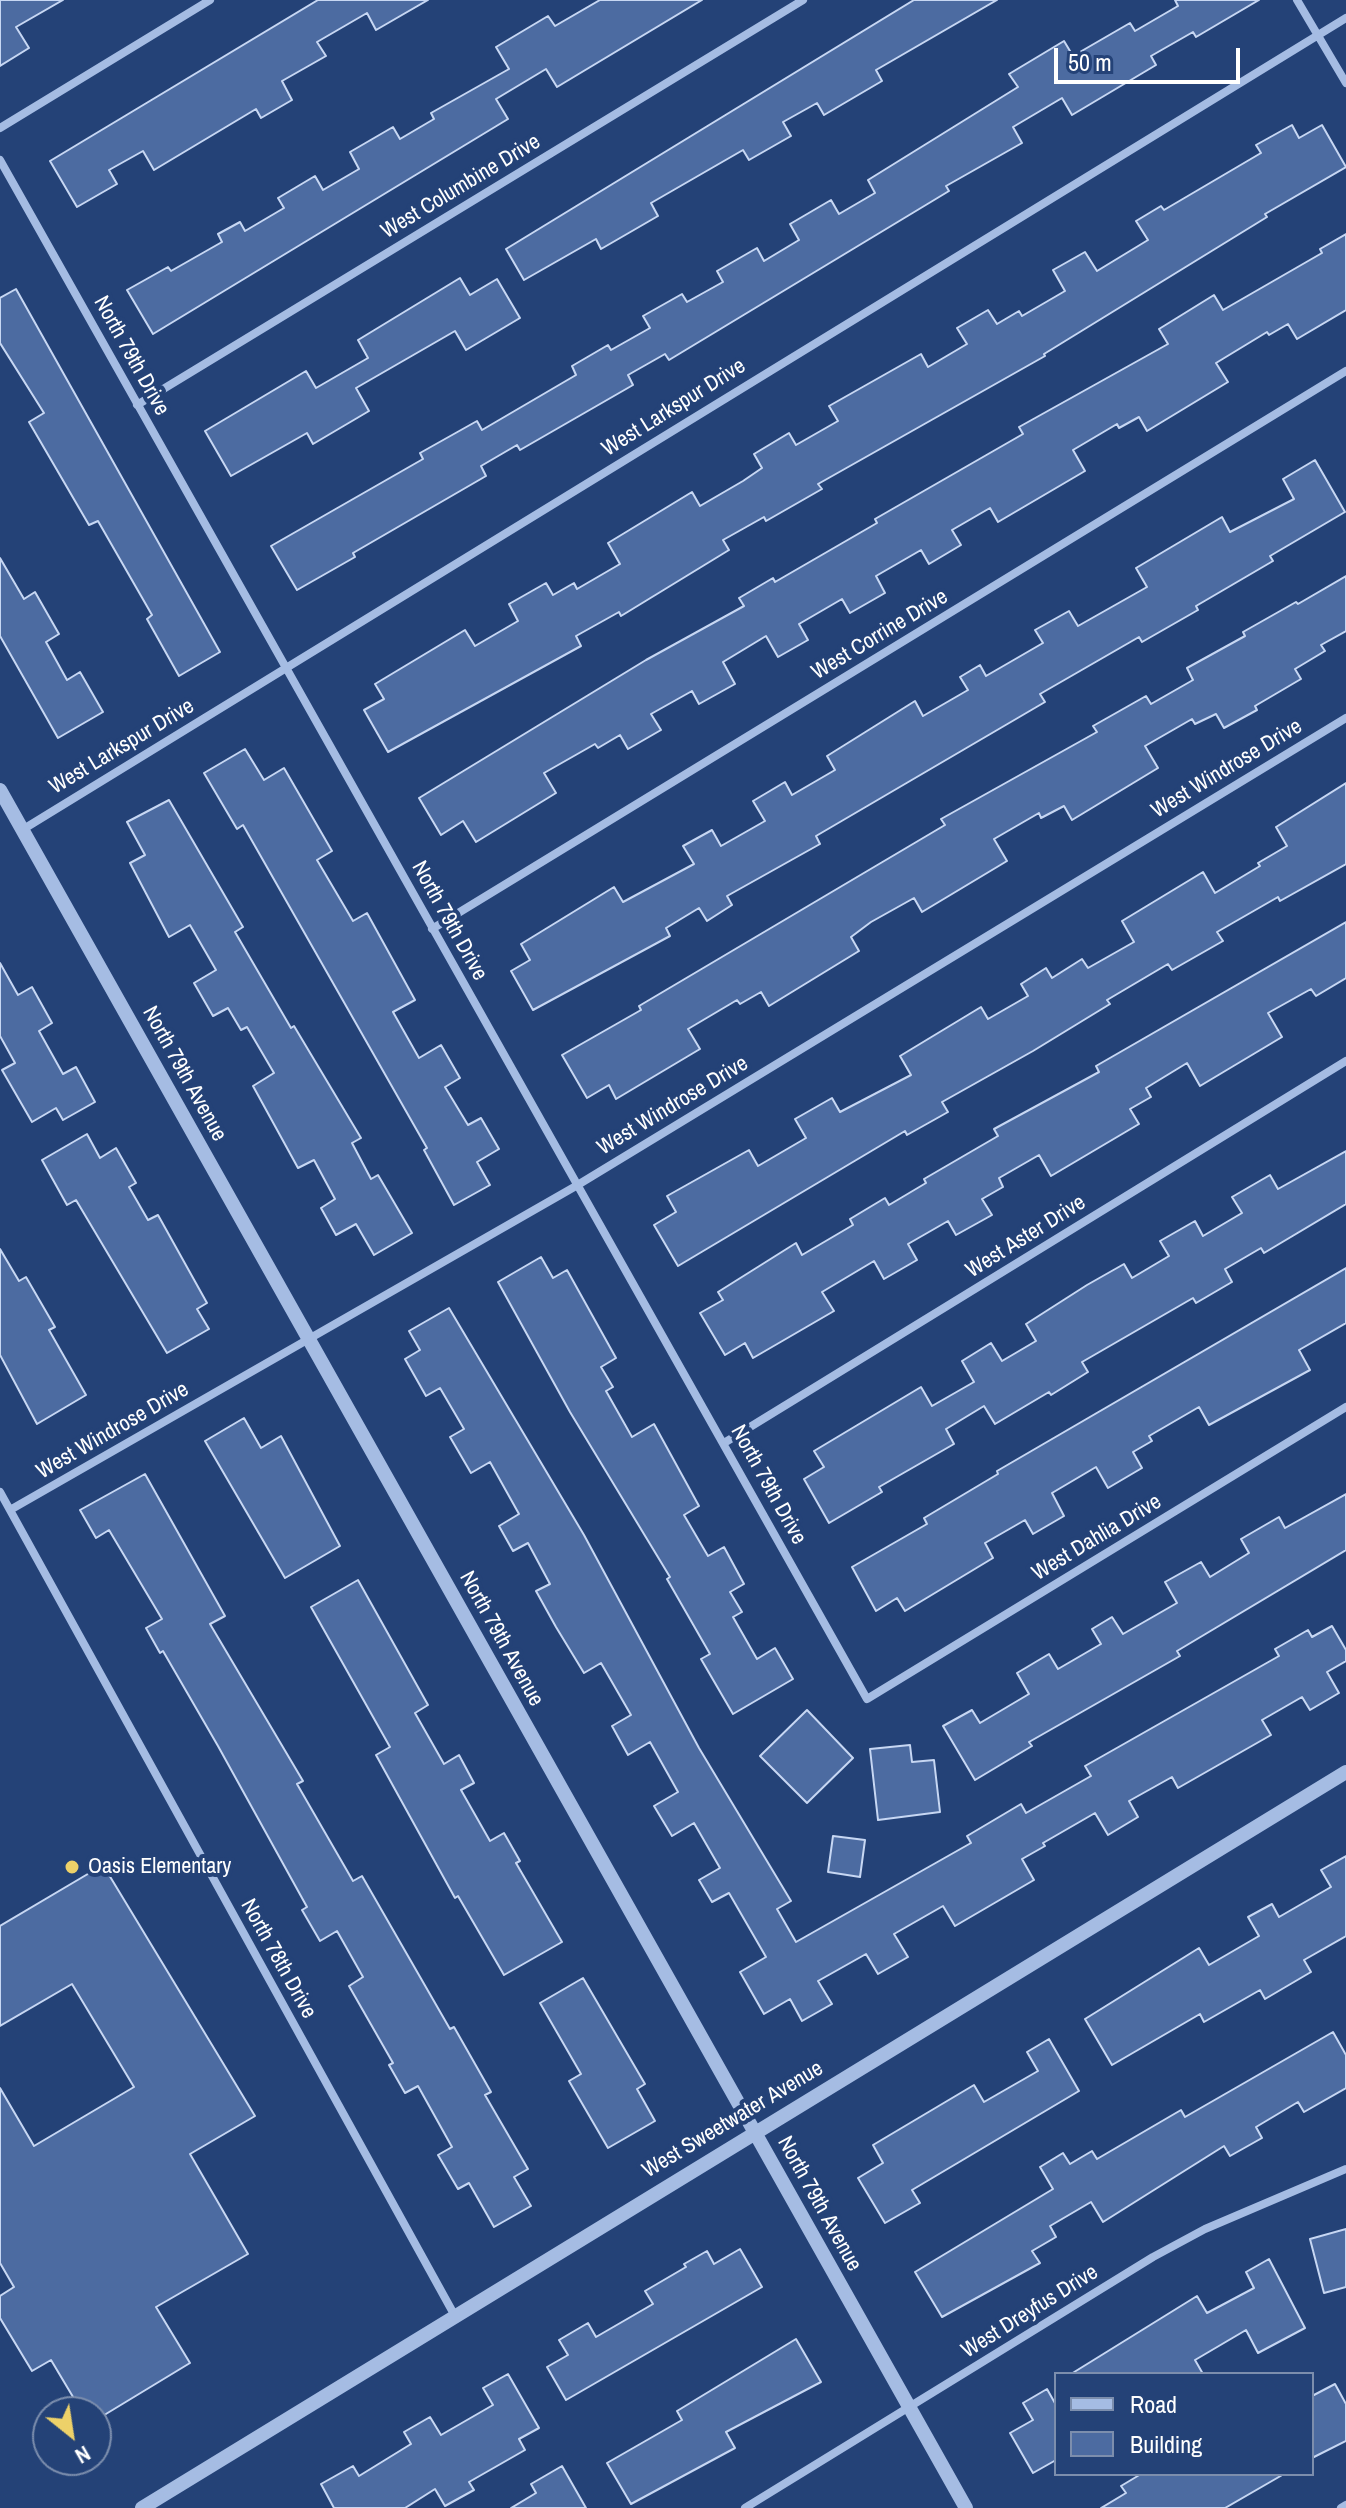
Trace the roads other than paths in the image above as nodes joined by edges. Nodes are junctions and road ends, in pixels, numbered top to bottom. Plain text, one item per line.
1 (210, 0) edge
2 (803, 0) edge
3 (1297, 0) edge
4 (1346, 18) edge
5 (1317, 35) junction
6 (1346, 83) edge
7 (0, 128) edge
8 (0, 160) edge
9 (1346, 371) edge
10 (137, 405) junction
11 (286, 668) junction
12 (1346, 718) edge
13 (0, 790) edge
14 (22, 830) junction
15 (432, 929) junction
16 (1346, 1061) edge
17 (576, 1186) junction
18 (308, 1339) junction
19 (1346, 1407) edge
20 (724, 1443) junction
21 (0, 1492) edge
22 (10, 1510) junction
23 (867, 1699) joint
24 (1346, 1772) edge
25 (755, 2134) junction
26 (1346, 2169) edge
27 (455, 2316) junction
28 (909, 2408) junction
29 (142, 2508) edge
30 (745, 2508) edge
31 (966, 2508) edge

1 - 7 street
2 - 10 street, West Columbine Drive
3 - 5 street
4 - 5 street, West Larkspur Drive
5 - 6 street
5 - 11 street, West Larkspur Drive
8 - 10 street, North 79th Drive
9 - 15 street, West Corrine Drive
10 - 11 street, North 79th Drive
11 - 14 street, West Larkspur Drive
11 - 15 street, North 79th Drive
12 - 17 street, West Windrose Drive
13 - 14 street, North 79th Avenue
14 - 18 street, North 79th Avenue
15 - 17 street, North 79th Drive
16 - 20 street, West Aster Drive
17 - 18 street, West Windrose Drive
17 - 20 street, North 79th Drive
18 - 22 street, West Windrose Drive
18 - 25 street, North 79th Avenue
19 - 23 street, West Dahlia Drive
20 - 23 street, North 79th Drive
21 - 22 street, North 78th Drive
22 - 27 street, North 78th Drive
24 - 25 street, West Sweetwater Avenue
25 - 27 street, West Sweetwater Avenue
25 - 28 street, North 79th Avenue
26 - 28 street, West Dreyfus Drive
27 - 29 street, West Sweetwater Avenue
28 - 30 street, West Dreyfus Drive
28 - 31 street, North 79th Avenue

